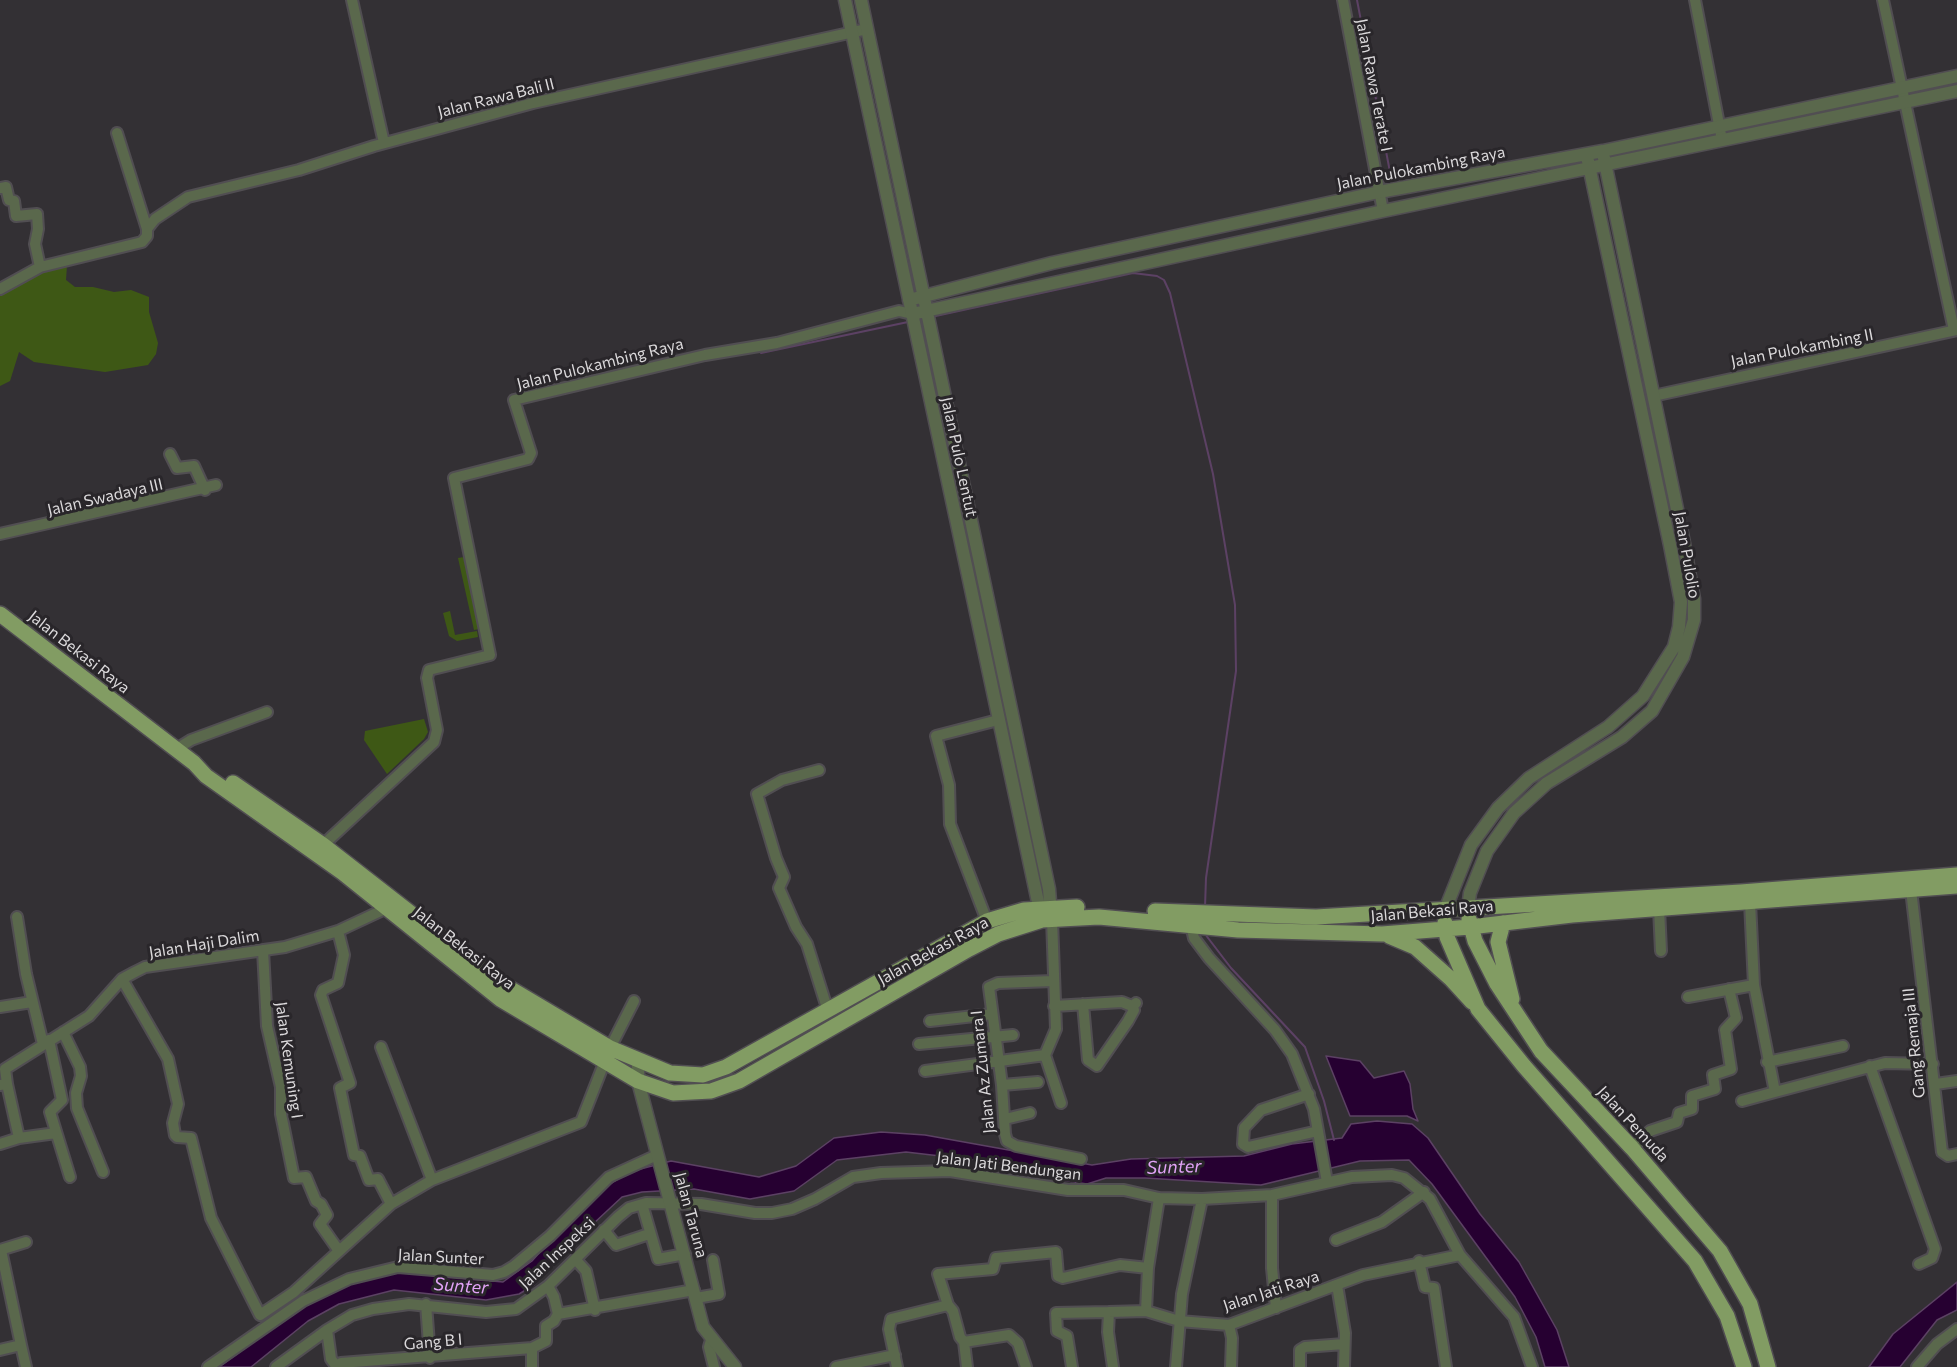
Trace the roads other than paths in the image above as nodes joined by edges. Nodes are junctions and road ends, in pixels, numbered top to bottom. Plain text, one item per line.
1 (352, 0) edge
2 (845, 0) edge
3 (861, 0) edge
4 (1343, 0) edge
5 (1695, 0) edge
6 (1883, 0) edge
7 (867, 29) junction
8 (852, 33) junction
9 (1957, 76) edge
10 (1903, 87) junction
11 (1957, 91) edge
12 (1906, 101) junction
13 (1719, 126) junction
14 (117, 133) dead end
15 (1722, 140) junction
16 (384, 143) junction
17 (1603, 151) junction
18 (1587, 154) junction
19 (1606, 164) junction
20 (1590, 167) junction
21 (0, 188) edge
22 (1379, 192) junction
23 (1383, 211) junction
24 (147, 229) junction
25 (40, 267) junction
26 (0, 289) edge
27 (922, 296) junction
28 (909, 300) junction
29 (899, 312) junction
30 (927, 316) junction
31 (913, 320) junction
32 (1956, 330) edge
33 (1653, 396) junction
34 (170, 454) dead end
35 (216, 485) dead end
36 (205, 490) junction
37 (1676, 502) junction
38 (1661, 505) junction
39 (0, 534) edge
40 (1684, 543) junction
41 (1670, 545) junction
42 (0, 614) edge
43 (267, 712) dead end
44 (998, 720) junction
45 (175, 750) junction
46 (1569, 751) junction
47 (1577, 762) junction
48 (819, 770) dead end
49 (261, 808) junction
50 (323, 845) junction
51 (1471, 845) junction
52 (1487, 851) junction
53 (1957, 875) edge
54 (1957, 886) edge
55 (1911, 890) junction
56 (1750, 902) junction
57 (1613, 906) junction
58 (1659, 908) junction
59 (385, 909) junction
60 (1468, 909) junction
61 (1444, 910) junction
62 (17, 917) dead end
63 (1047, 917) junction
64 (987, 921) junction
65 (1217, 921) junction
66 (1193, 922) junction
67 (1503, 923) junction
68 (1470, 927) junction
69 (1445, 930) junction
70 (338, 931) junction
71 (1382, 934) junction
72 (263, 950) junction
73 (1661, 951) dead end
74 (122, 979) junction
75 (1053, 981) junction
76 (1754, 985) junction
77 (1729, 989) junction
78 (1688, 997) dead end
79 (634, 1001) dead end
80 (32, 1002) junction
81 (1083, 1004) junction
82 (1054, 1006) junction
83 (0, 1007) edge
84 (1478, 1008) junction
85 (828, 1011) junction
86 (992, 1014) junction
87 (1518, 1019) junction
88 (930, 1021) dead end
89 (63, 1032) junction
90 (1013, 1035) dead end
91 (996, 1036) junction
92 (46, 1042) junction
93 (919, 1044) dead end
94 (1843, 1046) dead end
95 (381, 1047) dead end
96 (610, 1048) junction
97 (1045, 1055) junction
98 (998, 1061) junction
99 (604, 1062) junction
100 (638, 1062) junction
101 (1767, 1062) junction
102 (1933, 1064) junction
103 (1870, 1066) junction
104 (925, 1071) dead end
105 (638, 1081) junction
106 (1957, 1081) edge
107 (1038, 1082) dead end
108 (4, 1084) edge
109 (1936, 1084) junction
110 (1002, 1085) junction
111 (1775, 1092) junction
112 (1309, 1094) junction
113 (1742, 1101) dead end
114 (1061, 1103) dead end
115 (1030, 1113) dead end
116 (1005, 1119) junction
117 (56, 1133) junction
118 (1318, 1133) junction
119 (19, 1138) junction
120 (0, 1144) edge
121 (1632, 1148) junction
122 (1951, 1155) edge
123 (658, 1159) junction
124 (1081, 1159) dead end
125 (103, 1172) dead end
126 (70, 1177) dead end
127 (432, 1180) junction
128 (1326, 1180) junction
129 (1424, 1192) junction
130 (1272, 1195) junction
131 (1159, 1198) junction
132 (1202, 1199) junction
133 (670, 1200) junction
134 (391, 1204) junction
135 (642, 1204) junction
136 (604, 1230) junction
137 (649, 1234) junction
138 (1336, 1240) dead end
139 (26, 1242) dead end
140 (1, 1250) edge
141 (339, 1251) junction
142 (685, 1254) junction
143 (1460, 1255) junction
144 (576, 1260) junction
145 (713, 1260) dead end
146 (1419, 1261) junction
147 (1919, 1264) dead end
148 (1148, 1268) junction
149 (1337, 1285) junction
150 (548, 1286) junction
151 (695, 1294) junction
152 (426, 1304) junction
153 (948, 1305) junction
154 (1276, 1308) junction
155 (595, 1310) junction
156 (1146, 1311) junction
157 (1110, 1312) junction
158 (558, 1314) junction
159 (1179, 1321) junction
160 (1229, 1325) junction
161 (1957, 1329) edge
162 (324, 1331) junction
163 (711, 1340) junction
164 (964, 1342) junction
165 (1344, 1344) junction
166 (21, 1345) junction
167 (532, 1348) junction
168 (0, 1350) edge
169 (895, 1355) junction
170 (430, 1358) junction
171 (291, 1362) edge
172 (967, 1363) edge
173 (26, 1367) edge
174 (208, 1367) edge
175 (276, 1367) edge
176 (337, 1367) edge
177 (532, 1367) edge
178 (714, 1367) edge
179 (735, 1367) edge
180 (836, 1367) edge
181 (897, 1367) edge
182 (1026, 1367) edge
183 (1072, 1367) edge
184 (1113, 1367) edge
185 (1176, 1367) edge
186 (1232, 1367) edge
187 (1300, 1367) edge
188 (1344, 1367) edge
189 (1446, 1367) edge
190 (1532, 1367) edge
191 (1744, 1367) edge
192 (1768, 1367) edge
193 (1917, 1367) edge

1 - 16 street
2 - 8 street, Jalan Pulo Lentut
3 - 7 street, Jalan Pulo Lentut
4 - 22 street, Jalan Rawa Terate I
5 - 13 street
6 - 10 street
7 - 8 street, Jalan Rawa Bali II
7 - 27 street, Jalan Pulo Lentut
8 - 16 street, Jalan Rawa Bali II
8 - 28 street, Jalan Pulo Lentut
9 - 10 street, Jalan Pulokambing Raya
10 - 12 street
10 - 13 street, Jalan Pulokambing Raya
11 - 12 street, Jalan Pulokambing Raya
12 - 15 street, Jalan Pulokambing Raya
12 - 32 street
13 - 15 street
13 - 17 street, Jalan Pulokambing Raya
14 - 24 street
15 - 19 street, Jalan Pulokambing Raya
16 - 24 street, Jalan Rawa Bali II
17 - 18 street, Jalan Pulokambing Raya
17 - 19 street, Jalan Pulolio
18 - 20 street, Jalan Pulolio
18 - 22 street, Jalan Pulokambing Raya
19 - 20 street, Jalan Pulokambing Raya
19 - 33 street, Jalan Pulolio
20 - 23 street, Jalan Pulokambing Raya
20 - 38 street, Jalan Pulolio
21 - 25 street
22 - 23 street, Jalan Rawa Terate I
22 - 27 street, Jalan Pulokambing Raya
23 - 30 street, Jalan Pulokambing Raya
24 - 25 street, Jalan Rawa Bali II
25 - 26 street
27 - 28 street, Jalan Pulokambing Raya
27 - 30 street, Jalan Pulo Lentut
28 - 29 street
28 - 31 street, Jalan Pulo Lentut
29 - 31 street, Jalan Pulokambing Raya
29 - 50 street, Jalan Pulokambing Raya
30 - 31 street, Jalan Pulokambing Raya
30 - 63 street, Jalan Pulo Lentut
31 - 44 street, Jalan Pulo Lentut
32 - 33 street, Jalan Pulokambing II
33 - 37 street, Jalan Pulolio
34 - 36 street
35 - 36 street, Jalan Swadaya III
36 - 39 street, Jalan Swadaya III
37 - 38 street
37 - 40 street, Jalan Pulolio
38 - 41 street, Jalan Pulolio
40 - 41 street
40 - 47 street, Jalan Pulolio
41 - 46 street, Jalan Pulolio
42 - 45 main road, Jalan Bekasi Raya
43 - 45 street
44 - 63 street, Jalan Pulo Lentut
44 - 64 street
45 - 49 main road, Jalan Bekasi Raya
46 - 47 street
46 - 51 street, Jalan Pulolio
47 - 52 street, Jalan Pulolio
48 - 85 street
49 - 50 main road, Jalan Bekasi Raya
49 - 59 main road, Jalan Bekasi Raya
50 - 96 main road, Jalan Bekasi Raya
51 - 52 street
51 - 61 street, Jalan Pulolio
52 - 60 street, Jalan Pulolio
53 - 57 main road, Jalan Bekasi Raya
54 - 55 main road, Jalan Bekasi Raya
55 - 56 main road, Jalan Bekasi Raya
55 - 102 street, Gang Remaja III
56 - 58 main road, Jalan Bekasi Raya
56 - 76 street
57 - 58 main road, Jalan Bekasi Raya
57 - 60 main road, Jalan Bekasi Raya
57 - 67 main road, Jalan Bekasi Raya
58 - 73 street
59 - 70 street, Jalan Haji Dalim
59 - 99 main road, Jalan Bekasi Raya
60 - 61 main road, Jalan Bekasi Raya
60 - 68 main road, Jalan Pemuda
61 - 65 main road, Jalan Bekasi Raya
61 - 69 main road
62 - 80 street
63 - 64 main road, Jalan Bekasi Raya
63 - 66 main road, Jalan Bekasi Raya
63 - 75 street
63 - 105 main road, Jalan Bekasi Raya
64 - 85 main road, Jalan Bekasi Raya
65 - 66 main road, Jalan Bekasi Raya
65 - 71 main road, Jalan Bekasi Raya
66 - 112 street
67 - 68 main road, Jalan Bekasi Raya
67 - 87 main road
68 - 69 main road, Jalan Bekasi Raya
68 - 87 main road, Jalan Pemuda
69 - 71 main road, Jalan Bekasi Raya
69 - 84 main road
70 - 72 street, Jalan Haji Dalim
70 - 134 street
71 - 84 main road
72 - 74 street, Jalan Haji Dalim
72 - 141 street, Jalan Kemuning I
74 - 89 street, Jalan Haji Dalim
74 - 141 street
75 - 82 street
75 - 86 street, Jalan Az Zumara I
76 - 77 street
76 - 101 street
77 - 78 street
77 - 121 street
79 - 96 street
80 - 83 street
80 - 92 street
81 - 81 street
81 - 82 street
82 - 97 street
84 - 191 main road
85 - 100 main road, Jalan Bekasi Raya
86 - 88 street
86 - 91 street, Jalan Az Zumara I
87 - 121 main road, Jalan Pemuda
89 - 92 street, Jalan Haji Dalim
89 - 125 street
90 - 91 street
91 - 93 street
91 - 98 street, Jalan Az Zumara I
92 - 108 street, Jalan Haji Dalim
92 - 117 street
94 - 101 street
95 - 127 street
96 - 99 street
96 - 100 main road, Jalan Bekasi Raya
97 - 98 street
97 - 114 street
98 - 104 street
98 - 110 street, Jalan Az Zumara I
99 - 105 main road, Jalan Bekasi Raya
99 - 127 street
100 - 105 street, Jalan Taruna
101 - 111 street
102 - 103 street
102 - 109 street, Gang Remaja III
103 - 111 street
103 - 147 street
105 - 123 street, Jalan Taruna
106 - 109 street
107 - 110 street
108 - 119 street
109 - 122 street, Gang Remaja III
110 - 116 street, Jalan Az Zumara I
111 - 113 street
112 - 118 street
112 - 118 street
115 - 116 street
116 - 124 street, Jalan Az Zumara I
117 - 119 street
117 - 126 street
118 - 128 street
119 - 120 street
121 - 192 main road, Jalan Pemuda
123 - 133 street, Jalan Taruna
123 - 174 street, Jalan Sunter
127 - 134 street
128 - 129 street, Jalan Jati Bendungan
128 - 130 street, Jalan Jati Bendungan
129 - 138 street
129 - 143 street, Jalan Jati Bendungan
130 - 132 street, Jalan Jati Bendungan
130 - 154 street
131 - 132 street, Jalan Jati Bendungan
131 - 133 street, Jalan Jati Bendungan
131 - 148 street
132 - 159 street
133 - 135 street, Jalan Inspeksi
133 - 142 street, Jalan Taruna
134 - 141 street
135 - 136 street, Jalan Inspeksi
135 - 137 street
136 - 137 street
136 - 144 street, Jalan Inspeksi
137 - 142 street
139 - 140 street
140 - 166 street
142 - 151 street, Jalan Taruna
143 - 146 street, Jalan Jati Raya
143 - 190 street, Jalan Jati Bendungan
144 - 150 street, Jalan Inspeksi
144 - 155 street
145 - 151 street
146 - 149 street, Jalan Jati Raya
146 - 189 street
148 - 153 street
148 - 156 street
149 - 154 street, Jalan Jati Raya
149 - 165 street
150 - 152 street, Jalan Inspeksi
150 - 158 street
151 - 155 street
151 - 163 street, Jalan Taruna
152 - 162 street, Jalan Inspeksi
152 - 170 street
153 - 164 street
153 - 169 street
154 - 160 street, Jalan Jati Raya
155 - 158 street
156 - 157 street, Jalan Jati Raya
156 - 159 street, Jalan Jati Raya
157 - 183 street, Jalan Jati Raya
157 - 184 street
158 - 167 street
159 - 160 street, Jalan Jati Raya
159 - 185 street
160 - 186 street
161 - 193 street
162 - 171 street, Jalan Inspeksi
162 - 176 street
163 - 178 street
163 - 179 street, Jalan Taruna
164 - 172 street
164 - 182 street
165 - 187 street
165 - 188 street
166 - 168 street
166 - 173 street
167 - 170 street, Gang B I
167 - 177 street
169 - 180 street
169 - 181 street
170 - 176 street, Gang B I
171 - 175 street, Jalan Inspeksi

